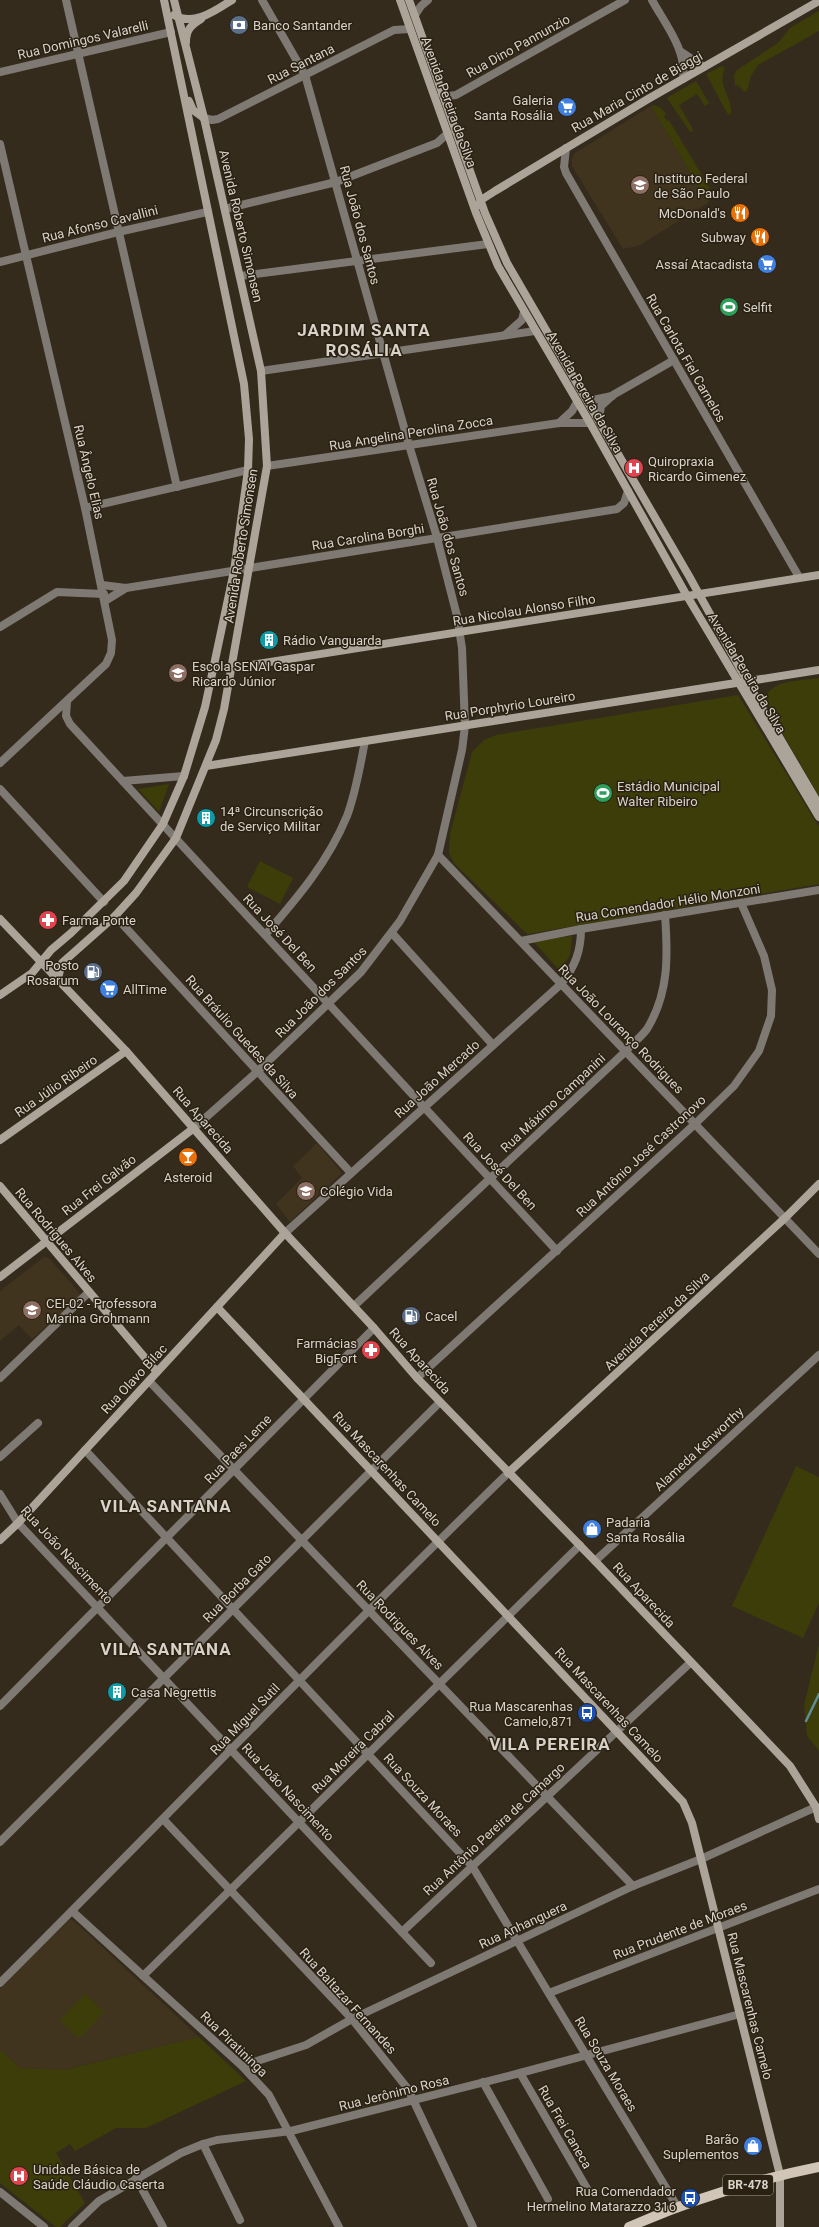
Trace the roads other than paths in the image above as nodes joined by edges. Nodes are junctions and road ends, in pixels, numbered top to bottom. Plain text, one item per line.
1 (66, 0) edge
2 (164, 0) edge
3 (169, 0) edge
4 (174, 0) edge
5 (232, 0) edge
6 (262, 0) edge
7 (400, 0) edge
8 (409, 0) edge
9 (428, 0) edge
10 (625, 0) edge
11 (652, 0) edge
12 (819, 1) edge
13 (415, 15) junction
14 (205, 16) junction
15 (178, 17) junction
16 (410, 29) junction
17 (171, 32) junction
18 (680, 51) junction
19 (77, 53) junction
20 (187, 56) junction
21 (704, 67) junction
22 (0, 72) edge
23 (305, 75) junction
24 (683, 79) junction
25 (183, 87) junction
26 (442, 94) junction
27 (204, 118) junction
28 (448, 133) junction
29 (0, 144) edge
30 (566, 148) junction
31 (336, 182) junction
32 (481, 200) junction
33 (225, 209) junction
34 (207, 212) junction
35 (476, 213) junction
36 (118, 232) junction
37 (488, 244) junction
38 (25, 255) junction
39 (358, 261) junction
40 (0, 262) edge
41 (240, 276) junction
42 (524, 312) junction
43 (536, 331) junction
44 (504, 336) junction
45 (384, 353) junction
46 (674, 360) junction
47 (261, 371) junction
48 (613, 396) junction
49 (588, 401) junction
50 (577, 402) junction
51 (599, 419) junction
52 (559, 422) junction
53 (590, 423) junction
54 (409, 445) junction
55 (267, 466) junction
56 (248, 470) junction
57 (177, 487) junction
58 (628, 491) junction
59 (85, 508) junction
60 (438, 538) junction
61 (250, 568) junction
62 (234, 571) junction
63 (819, 575) edge
64 (799, 577) junction
65 (102, 585) junction
66 (126, 588) junction
67 (719, 592) junction
68 (700, 595) junction
69 (687, 596) junction
70 (104, 597) junction
71 (709, 611) junction
72 (1, 624) edge
73 (460, 632) junction
74 (232, 668) junction
75 (819, 670) edge
76 (743, 682) junction
77 (67, 702) junction
78 (67, 720) junction
79 (46, 721) junction
80 (465, 726) junction
81 (365, 741) junction
82 (0, 763) edge
83 (206, 766) junction
84 (184, 776) junction
85 (123, 782) junction
86 (0, 789) edge
87 (819, 805) edge
88 (819, 817) edge
89 (163, 824) junction
90 (176, 838) junction
91 (438, 855) junction
92 (819, 890) edge
93 (104, 902) junction
94 (741, 903) junction
95 (665, 915) junction
96 (116, 916) junction
97 (0, 919) edge
98 (581, 929) junction
99 (266, 934) junction
100 (392, 934) junction
101 (521, 941) junction
102 (41, 962) junction
103 (58, 978) junction
104 (561, 984) junction
105 (0, 995) edge
106 (329, 1003) junction
107 (494, 1045) junction
108 (126, 1051) junction
109 (626, 1051) junction
110 (258, 1072) junction
111 (425, 1107) junction
112 (695, 1124) junction
113 (194, 1128) junction
114 (0, 1140) edge
115 (351, 1174) junction
116 (491, 1178) junction
117 (819, 1184) edge
118 (0, 1186) edge
119 (786, 1218) junction
120 (285, 1233) junction
121 (46, 1242) junction
122 (557, 1250) junction
123 (819, 1254) edge
124 (0, 1277) edge
125 (89, 1292) junction
126 (354, 1306) junction
127 (217, 1307) junction
128 (374, 1328) junction
129 (819, 1355) edge
130 (157, 1372) junction
131 (0, 1378) edge
132 (417, 1378) junction
133 (149, 1380) junction
134 (304, 1399) junction
135 (440, 1402) junction
136 (38, 1423) dead end
137 (85, 1450) junction
138 (0, 1457) edge
139 (234, 1469) junction
140 (372, 1471) junction
141 (508, 1473) junction
142 (0, 1494) edge
143 (18, 1523) junction
144 (167, 1537) junction
145 (0, 1540) edge
146 (302, 1540) junction
147 (438, 1541) junction
148 (580, 1546) junction
149 (595, 1561) junction
150 (98, 1607) junction
151 (233, 1609) junction
152 (369, 1610) junction
153 (509, 1616) junction
154 (691, 1662) junction
155 (164, 1678) junction
156 (299, 1680) junction
157 (440, 1684) junction
158 (0, 1706) edge
159 (617, 1731) junction
160 (233, 1750) junction
161 (368, 1754) junction
162 (547, 1796) junction
163 (816, 1807) junction
164 (819, 1819) edge
165 (164, 1820) junction
166 (300, 1821) junction
167 (0, 1842) edge
168 (701, 1859) junction
169 (472, 1866) junction
170 (633, 1886) junction
171 (819, 1889) edge
172 (230, 1890) junction
173 (72, 1911) junction
174 (719, 1928) junction
175 (402, 1932) junction
176 (518, 1940) junction
177 (431, 1963) dead end
178 (143, 1976) junction
179 (0, 1983) edge
180 (549, 1993) junction
181 (740, 2014) junction
182 (352, 2019) junction
183 (588, 2055) junction
184 (242, 2066) junction
185 (520, 2073) junction
186 (483, 2082) junction
187 (414, 2100) junction
188 (288, 2131) junction
189 (203, 2144) junction
190 (819, 2167) edge
191 (780, 2175) junction
192 (136, 2178) junction
193 (0, 2192) edge
194 (589, 2192) dead end
195 (548, 2199) dead end
196 (677, 2206) junction
197 (240, 2220) dead end
198 (44, 2227) edge
199 (72, 2227) edge
200 (163, 2227) edge
201 (339, 2227) edge
202 (473, 2227) edge
203 (629, 2227) edge
204 (780, 2227) edge

1 - 19 street
2 - 17 main road, Avenida Roberto Simonsen
3 - 15 main road
4 - 15 main road, Avenida Roberto Simonsen
5 - 14 main road
6 - 23 street, Rua João dos Santos
7 - 16 main road, Avenida Pereira da Silva
8 - 13 main road, Avenida Pereira da Silva
9 - 13 street
10 - 26 street, Rua Dino Pannunzio
11 - 18 street
12 - 21 main road, Rua Maria Cinto de Biaggi
13 - 26 main road, Avenida Pereira da Silva
14 - 15 main road
14 - 20 main road
15 - 20 main road, Avenida Roberto Simonsen
16 - 23 street, Rua Santana
16 - 28 main road, Avenida Pereira da Silva
17 - 19 street, Rua Domingos Valarelli
17 - 20 main road
17 - 25 main road, Avenida Roberto Simonsen
18 - 21 street
18 - 24 street
19 - 22 street, Rua Domingos Valarelli
19 - 36 street
20 - 27 main road, Avenida Roberto Simonsen
21 - 24 main road, Rua Maria Cinto de Biaggi
23 - 27 street, Rua Santana
23 - 31 street, Rua João dos Santos
24 - 30 main road, Rua Maria Cinto de Biaggi
25 - 27 main road
25 - 34 main road, Avenida Roberto Simonsen
26 - 32 main road, Avenida Pereira da Silva
27 - 33 main road, Avenida Roberto Simonsen
28 - 31 street
28 - 35 main road, Avenida Pereira da Silva
29 - 38 street, Rua Ângelo Elias
30 - 32 main road, Rua Maria Cinto de Biaggi
30 - 46 street, Rua Carlota Fiel Carnelos
31 - 33 street
31 - 39 street, Rua João dos Santos
32 - 35 main road
32 - 49 main road, Avenida Pereira da Silva
33 - 41 main road, Avenida Roberto Simonsen
34 - 36 street, Rua Afonso Cavallini
34 - 56 main road, Avenida Roberto Simonsen
35 - 37 main road, Avenida Pereira da Silva
36 - 38 street, Rua Afonso Cavallini
36 - 57 street
37 - 39 street
37 - 42 main road, Avenida Pereira da Silva
38 - 40 street, Rua Afonso Cavallini
38 - 59 street, Rua Ângelo Elias
39 - 41 street
39 - 45 street, Rua João dos Santos
41 - 47 main road, Avenida Roberto Simonsen
42 - 43 main road, Avenida Pereira da Silva
42 - 44 street
43 - 44 street
43 - 50 main road, Avenida Pereira da Silva
44 - 45 street
45 - 47 street
45 - 54 street, Rua João dos Santos
46 - 48 street
46 - 64 street, Rua Carlota Fiel Carnelos
47 - 55 main road, Avenida Roberto Simonsen
48 - 49 street
48 - 51 street
49 - 51 main road, Avenida Pereira da Silva
50 - 52 street
50 - 53 main road, Avenida Pereira da Silva
51 - 68 main road, Avenida Pereira da Silva
52 - 53 street, Rua Angelina Perolina Zocca
52 - 54 street, Rua Angelina Perolina Zocca
53 - 58 main road, Avenida Pereira da Silva
54 - 55 street, Rua Angelina Perolina Zocca
54 - 60 street, Rua João dos Santos
55 - 61 main road, Avenida Roberto Simonsen
56 - 57 street
56 - 62 main road, Avenida Roberto Simonsen
57 - 59 street
58 - 60 street, Rua Carolina Borghi
58 - 69 main road, Avenida Pereira da Silva
59 - 65 street, Rua Ângelo Elias
60 - 61 street, Rua Carolina Borghi
60 - 73 street, Rua João dos Santos
61 - 62 street, Rua Carolina Borghi
61 - 74 main road, Avenida Roberto Simonsen
62 - 66 street, Rua Carolina Borghi
62 - 84 main road, Avenida Roberto Simonsen
63 - 64 main road, Rua Nicolau Alonso Filho
64 - 67 main road, Rua Nicolau Alonso Filho
65 - 66 street, Rua Carolina Borghi
65 - 70 street, Rua Ângelo Elias
66 - 70 street, Rua Carolina Borghi
67 - 68 main road, Rua Nicolau Alonso Filho
67 - 71 main road
68 - 69 main road, Rua Nicolau Alonso Filho
68 - 71 main road, Avenida Pereira da Silva
69 - 73 main road, Rua Nicolau Alonso Filho
69 - 76 main road, Avenida Pereira da Silva
70 - 72 street
70 - 77 street, Rua Ângelo Elias
71 - 76 main road, Avenida Pereira da Silva
73 - 74 main road, Rua Nicolau Alonso Filho
73 - 80 street, Rua João dos Santos
74 - 83 main road, Avenida Roberto Simonsen
75 - 76 main road, Rua Porphyrio Loureiro
76 - 80 main road, Rua Porphyrio Loureiro
76 - 87 main road, Avenida Pereira da Silva
76 - 88 main road, Avenida Pereira da Silva
77 - 78 street
77 - 79 street, Rua Ângelo Elias
78 - 79 street
78 - 85 street, Rua José Del Ben
79 - 82 street, Rua Ângelo Elias
80 - 81 main road, Rua Porphyrio Loureiro
80 - 91 street, Rua João dos Santos
81 - 83 main road, Rua Porphyrio Loureiro
81 - 99 street
83 - 90 main road, Avenida Roberto Simonsen
84 - 85 street
84 - 89 main road, Avenida Roberto Simonsen
85 - 89 street, Rua José Del Ben
86 - 93 street
89 - 90 street, Rua José Del Ben
89 - 93 main road, Avenida Roberto Simonsen
90 - 96 main road, Avenida Roberto Simonsen
90 - 99 street, Rua José Del Ben
91 - 100 street, Rua João dos Santos
91 - 101 street, Rua João Lourenço Rodrigues
92 - 94 street, Rua Comendador Hélio Monzoni
93 - 102 main road, Avenida Roberto Simonsen
94 - 95 street, Rua Comendador Hélio Monzoni
94 - 112 street, Rua Antônio José Castronovo
95 - 98 street, Rua Comendador Hélio Monzoni
95 - 109 street, Rua Máximo Campanini
96 - 103 main road, Avenida Roberto Simonsen
96 - 110 street, Rua Bráulio Guedes da Silva
97 - 102 main road, Rua Aparecida
98 - 101 street, Rua Comendador Hélio Monzoni
98 - 104 street, Rua João Mercado
99 - 106 street, Rua José Del Ben
100 - 106 street, Rua João dos Santos
100 - 107 street
101 - 104 street, Rua João Lourenço Rodrigues
102 - 103 main road, Rua Aparecida
102 - 105 main road, Avenida Roberto Simonsen
103 - 108 main road, Rua Aparecida
104 - 107 street, Rua João Mercado
104 - 109 street, Rua João Lourenço Rodrigues
106 - 110 street, Rua João dos Santos
106 - 111 street, Rua José Del Ben
107 - 111 street, Rua João Mercado
108 - 113 main road, Rua Aparecida
108 - 114 main road, Rua Júlio Ribeiro
109 - 112 street, Rua João Lourenço Rodrigues
109 - 116 street, Rua Máximo Campanini
110 - 113 street, Rua João dos Santos
110 - 115 street, Rua Bráulio Guedes da Silva
111 - 115 street, Rua João Mercado
111 - 116 street, Rua José Del Ben
112 - 119 street, Rua João Lourenço Rodrigues
112 - 122 street, Rua Antônio José Castronovo
113 - 120 main road, Rua Aparecida
113 - 121 main road, Rua Frei Galvão
115 - 120 street, Rua João Mercado
116 - 122 street, Rua José Del Ben
116 - 126 street, Rua Máximo Campanini
117 - 119 main road, Avenida Pereira da Silva
118 - 121 main road, Rua Rodrigues Alves
119 - 123 street, Rua João Lourenço Rodrigues
119 - 141 main road, Avenida Pereira da Silva
120 - 126 main road, Rua Aparecida
120 - 127 main road, Rua Olavo Bilac
121 - 124 main road, Rua Frei Galvão
121 - 125 main road, Rua Rodrigues Alves
122 - 132 street, Rua Antônio José Castronovo
125 - 130 main road, Rua Rodrigues Alves
125 - 131 street
126 - 128 main road, Rua Aparecida
127 - 130 main road, Rua Olavo Bilac
127 - 134 main road, Rua Mascarenhas Camelo
128 - 132 main road, Rua Aparecida
128 - 134 street, Rua Paes Leme
129 - 149 street, Alameda Kenworthy
130 - 133 main road, Rua Olavo Bilac
132 - 135 main road, Rua Aparecida
133 - 137 main road, Rua Olavo Bilac
133 - 139 street, Rua Rodrigues Alves
134 - 139 street, Rua Paes Leme
134 - 140 main road, Rua Mascarenhas Camelo
135 - 140 street, Rua Borba Gato
135 - 141 main road, Rua Aparecida
136 - 138 street
137 - 143 main road, Rua Olavo Bilac
137 - 144 street, Rua Souza Moraes
139 - 144 street, Rua Paes Leme
139 - 146 street, Rua Rodrigues Alves
140 - 146 street, Rua Borba Gato
140 - 147 main road, Rua Mascarenhas Camelo
141 - 147 street, Rua Miguel Sutil
141 - 148 main road, Rua Aparecida
142 - 143 street, Rua João Nascimento
143 - 145 main road, Rua Olavo Bilac
143 - 150 street, Rua João Nascimento
144 - 150 street, Rua Paes Leme
144 - 151 street, Rua Souza Moraes
146 - 151 street, Rua Borba Gato
146 - 152 street, Rua Rodrigues Alves
147 - 152 street, Rua Miguel Sutil
147 - 153 main road, Rua Mascarenhas Camelo
148 - 149 main road, Rua Aparecida
148 - 153 street, Rua Moreira Cabral
149 - 154 main road, Rua Aparecida
150 - 155 street, Rua João Nascimento
150 - 158 street, Rua Paes Leme
151 - 155 street, Rua Borba Gato
151 - 156 street, Rua Souza Moraes
152 - 156 street, Rua Miguel Sutil
152 - 157 street, Rua Rodrigues Alves
153 - 157 street, Rua Moreira Cabral
153 - 159 main road, Rua Mascarenhas Camelo
154 - 159 street, Rua Antônio Pereira de Camargo
154 - 163 main road, Rua Aparecida
155 - 160 street, Rua João Nascimento
155 - 167 street, Rua Borba Gato
156 - 160 street, Rua Miguel Sutil
156 - 161 street, Rua Souza Moraes
157 - 161 street, Rua Moreira Cabral
157 - 162 street, Rua Rodrigues Alves
159 - 162 street, Rua Antônio Pereira de Camargo
159 - 168 main road, Rua Mascarenhas Camelo
160 - 165 street, Rua Miguel Sutil
160 - 166 street, Rua João Nascimento
161 - 166 street, Rua Moreira Cabral
161 - 169 street, Rua Souza Moraes
162 - 169 street, Rua Antônio Pereira de Camargo
162 - 170 street, Rua Rodrigues Alves
163 - 164 main road, Rua Aparecida
163 - 168 street, Rua Anhanguera
165 - 172 street, Rua Baltazar Fernandes
165 - 173 street, Rua Miguel Sutil
166 - 172 street, Rua Moreira Cabral
166 - 175 street, Rua João Nascimento
168 - 170 street, Rua Anhanguera
168 - 174 main road, Rua Mascarenhas Camelo
169 - 175 street, Rua Antônio Pereira de Camargo
169 - 176 street, Rua Souza Moraes
170 - 176 street, Rua Anhanguera
171 - 174 street, Rua Prudente de Moraes
172 - 178 street, Rua Moreira Cabral
172 - 182 street, Rua Baltazar Fernandes
173 - 178 street, Rua Piratininga
173 - 179 street, Rua Miguel Sutil
174 - 180 street, Rua Prudente de Moraes
174 - 181 main road, Rua Mascarenhas Camelo
175 - 177 street, Rua João Nascimento
176 - 180 street, Rua Souza Moraes
176 - 182 street, Rua Anhanguera
178 - 184 street, Rua Piratininga
180 - 183 street, Rua Souza Moraes
181 - 183 street, Rua Jerônimo Rosa
181 - 191 main road, Rua Mascarenhas Camelo
182 - 184 street, Rua Anhanguera
182 - 187 street, Rua Baltazar Fernandes
183 - 185 street, Rua Jerônimo Rosa
183 - 196 street, Rua Souza Moraes
184 - 188 street, Rua Piratininga
185 - 186 street, Rua Jerônimo Rosa
185 - 194 street, Rua Frei Caneca
186 - 187 street, Rua Jerônimo Rosa
186 - 195 street
187 - 188 street, Rua Jerônimo Rosa
187 - 202 street, Rua Baltazar Fernandes
188 - 189 street, Rua Jerônimo Rosa
188 - 201 street, Rua Piratininga
189 - 192 street, Rua Jerônimo Rosa
189 - 197 street
190 - 191 main road, BR-478
191 - 196 main road, BR-478
191 - 204 main road, Rua Mascarenhas Camelo
192 - 199 street, Rua Jerônimo Rosa
192 - 200 street
193 - 198 street
196 - 203 main road, BR-478

